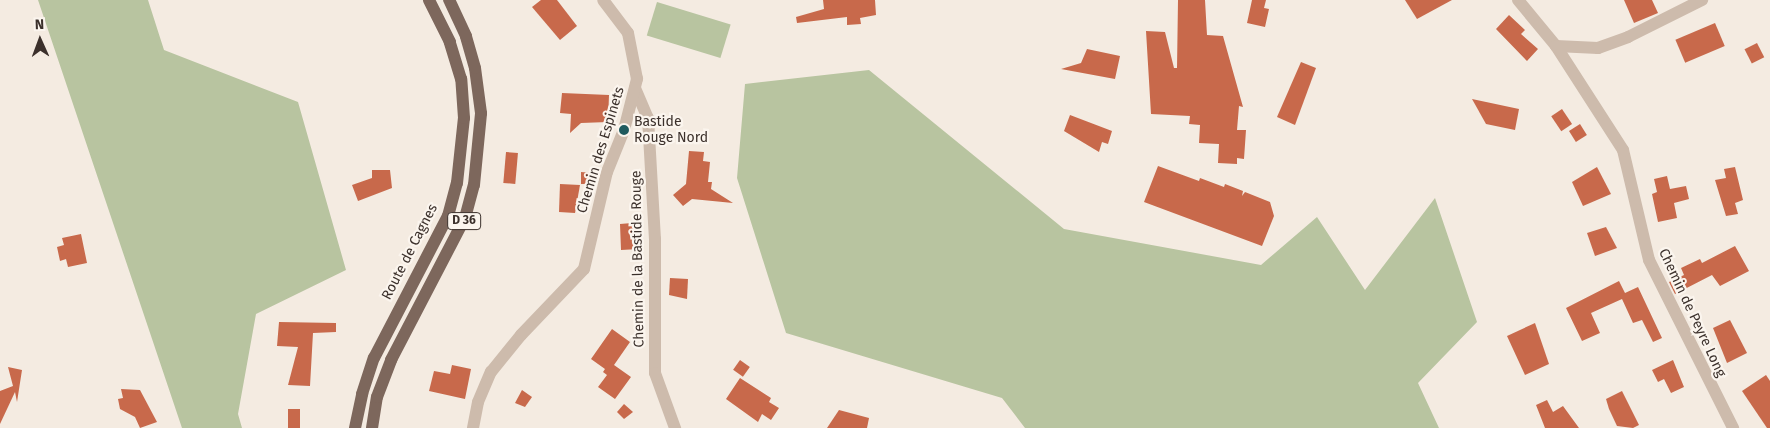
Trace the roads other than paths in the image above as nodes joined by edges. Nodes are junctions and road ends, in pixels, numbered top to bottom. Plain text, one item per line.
1 (429, 0) edge
2 (449, 0) edge
3 (603, 0) edge
4 (1518, 0) edge
5 (1702, 0) edge
6 (1556, 46) junction
7 (635, 88) junction
8 (355, 428) edge
9 (372, 428) edge
10 (473, 428) edge
11 (674, 428) edge
12 (1733, 428) edge

1 - 8 main road, Route de Cagnes / D 36
2 - 9 main road, D 36
3 - 7 street, Chemin des Espinets
4 - 6 street, Chemin de Peyre Long
5 - 6 street
6 - 12 street, Chemin de Peyre Long
7 - 10 street, Chemin des Espinets
7 - 11 street, Chemin de la Bastide Rouge

